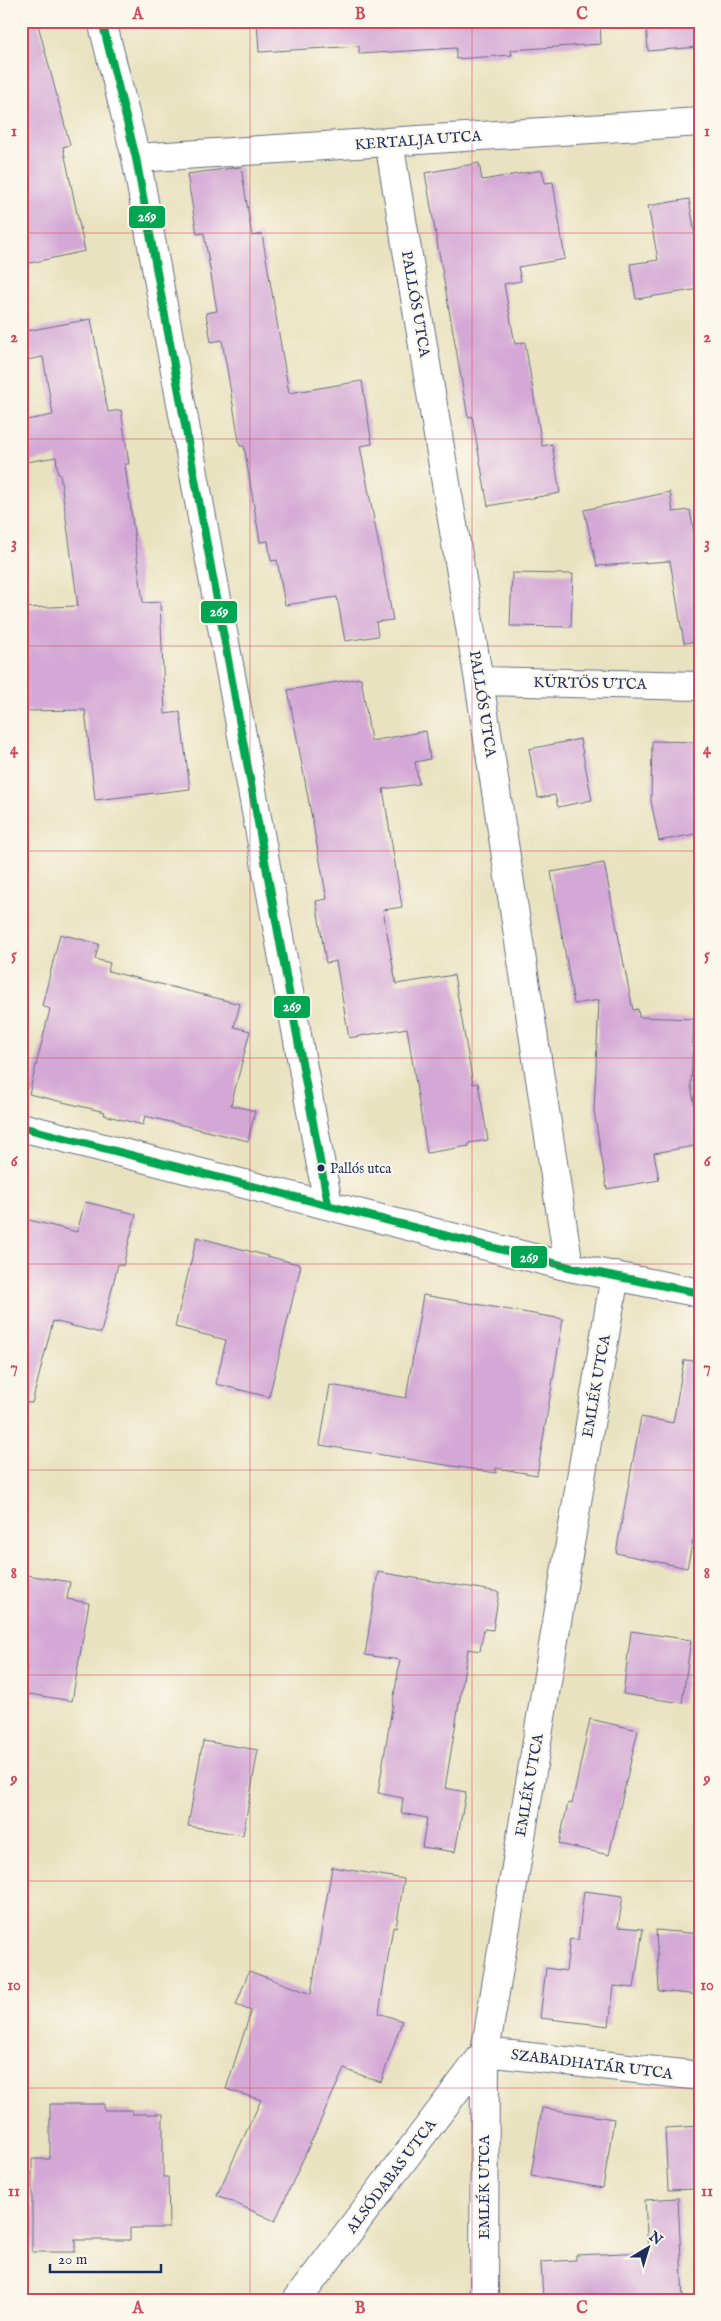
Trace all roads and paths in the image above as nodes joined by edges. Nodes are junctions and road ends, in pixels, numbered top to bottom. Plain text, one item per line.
1 (102, 21) edge
2 (700, 122) edge
3 (389, 142) junction
4 (136, 158) junction
5 (479, 681) junction
6 (700, 686) edge
7 (21, 1127) edge
8 (328, 1204) junction
9 (569, 1267) junction
10 (615, 1274) junction
11 (700, 1293) edge
12 (485, 2052) junction
13 (700, 2076) edge
14 (297, 2300) edge
15 (484, 2300) edge

1 - 4 street
2 - 3 street, KERTALJA UTCA
3 - 4 street, KERTALJA UTCA
3 - 5 street, PALLÓS UTCA
4 - 8 street
5 - 6 street, KÜRTÖS UTCA
5 - 9 street, PALLÓS UTCA
7 - 8 street
8 - 9 street
9 - 10 street
10 - 11 street
10 - 12 street, EMLÉK UTCA
12 - 13 street, SZABADHATÁR UTCA
12 - 14 street, ALSÓDABAS UTCA
12 - 15 street, EMLÉK UTCA

